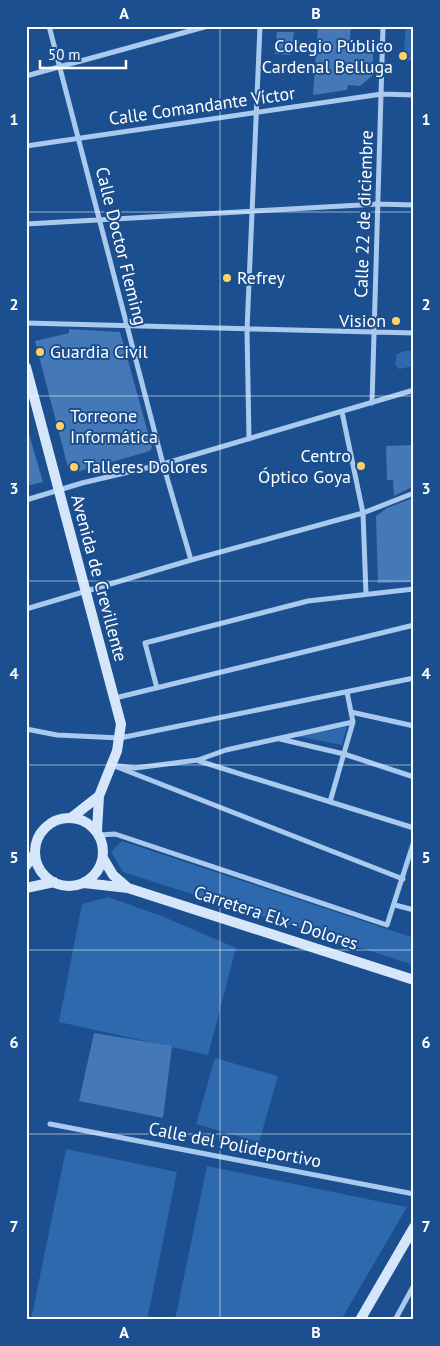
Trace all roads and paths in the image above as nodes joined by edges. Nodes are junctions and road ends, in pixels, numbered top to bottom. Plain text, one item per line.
1 (49, 26) edge
2 (208, 26) edge
3 (260, 26) edge
4 (383, 26) edge
5 (60, 67) junction
6 (26, 76) edge
7 (382, 94) junction
8 (414, 95) edge
9 (256, 112) junction
10 (79, 138) junction
11 (26, 146) edge
12 (378, 204) junction
13 (414, 205) edge
14 (252, 212) junction
15 (100, 221) junction
16 (26, 224) edge
17 (26, 323) edge
18 (127, 326) junction
19 (247, 330) junction
20 (414, 333) edge
21 (374, 334) junction
22 (26, 367) edge
23 (414, 390) edge
24 (372, 403) junction
25 (342, 412) junction
26 (249, 439) junction
27 (163, 464) junction
28 (59, 491) junction
29 (414, 493) edge
30 (26, 500) edge
31 (363, 513) junction
32 (190, 560) junction
33 (414, 589) edge
34 (84, 590) junction
35 (366, 594) junction
36 (26, 609) edge
37 (414, 625) edge
38 (414, 678) edge
39 (157, 688) junction
40 (347, 692) junction
41 (115, 698) junction
42 (351, 712) junction
43 (353, 722) junction
44 (414, 726) edge
45 (26, 728) edge
46 (120, 738) junction
47 (278, 739) junction
48 (344, 754) junction
49 (198, 760) junction
50 (112, 765) junction
51 (414, 778) edge
52 (99, 796) junction
53 (330, 802) junction
54 (71, 818) junction
55 (414, 828) edge
56 (98, 833) junction
57 (414, 841) edge
58 (36, 853) junction
59 (103, 858) junction
60 (26, 866) edge
61 (403, 879) junction
62 (54, 882) junction
63 (84, 883) junction
64 (26, 888) edge
65 (128, 888) junction
66 (395, 905) junction
67 (414, 910) edge
68 (414, 980) edge
69 (50, 1124) dead end
70 (414, 1194) edge
71 (414, 1227) edge
72 (414, 1285) edge
73 (360, 1320) edge
74 (395, 1320) edge

1 - 5 street, Calle Doctor Fleming
2 - 5 street
3 - 9 street
4 - 7 street, Calle 22 de diciembre
5 - 6 street
5 - 10 street, Calle Doctor Fleming
7 - 8 street, Calle Comandante Víctor
7 - 9 street, Calle Comandante Víctor
7 - 12 street, Calle 22 de diciembre
9 - 10 street, Calle Comandante Víctor
9 - 14 street
10 - 11 street, Calle Comandante Víctor
10 - 15 street, Calle Doctor Fleming
12 - 13 street
12 - 14 street
12 - 21 street, Calle 22 de diciembre
14 - 15 street
14 - 19 street
15 - 16 street
15 - 18 street, Calle Doctor Fleming
17 - 18 street
18 - 19 street
18 - 27 street, Calle Doctor Fleming
19 - 21 street
19 - 26 street
20 - 21 street
21 - 24 street, Calle 22 de diciembre
22 - 28 main road, Avenida de Crevillente
23 - 24 street
24 - 25 street
25 - 26 street
25 - 31 street
26 - 27 street
27 - 28 street
27 - 32 street, Calle Doctor Fleming
28 - 30 street
28 - 34 main road, Avenida de Crevillente
29 - 31 street
31 - 32 street
31 - 35 street
32 - 34 street
33 - 35 street
34 - 36 street
34 - 41 main road, Avenida de Crevillente
35 - 39 street
37 - 39 street
38 - 40 street
39 - 41 street
40 - 42 street
40 - 46 street
41 - 46 main road, Avenida de Crevillente
42 - 43 street
42 - 44 street
43 - 47 street
43 - 48 street
45 - 46 street
46 - 50 main road, Avenida de Crevillente
47 - 48 street
47 - 49 street
48 - 51 street
48 - 53 street
49 - 50 street
49 - 53 street
50 - 52 main road, Avenida de Crevillente
50 - 61 street
52 - 54 main road, Avenida de Crevillente
52 - 56 main road, Avenida de Crevillente
53 - 55 street
54 - 56 main road
54 - 58 main road
56 - 59 main road
56 - 66 street
57 - 61 street
58 - 60 main road
58 - 62 main road
59 - 63 main road
59 - 65 main road, Carretera Elx - Dolores
61 - 66 street
62 - 63 main road
62 - 64 main road
63 - 65 main road, Carretera Elx - Dolores
65 - 68 main road, Carretera Elx - Dolores
66 - 67 street
69 - 70 street, Calle del Polideportivo
71 - 73 main road
72 - 74 street

